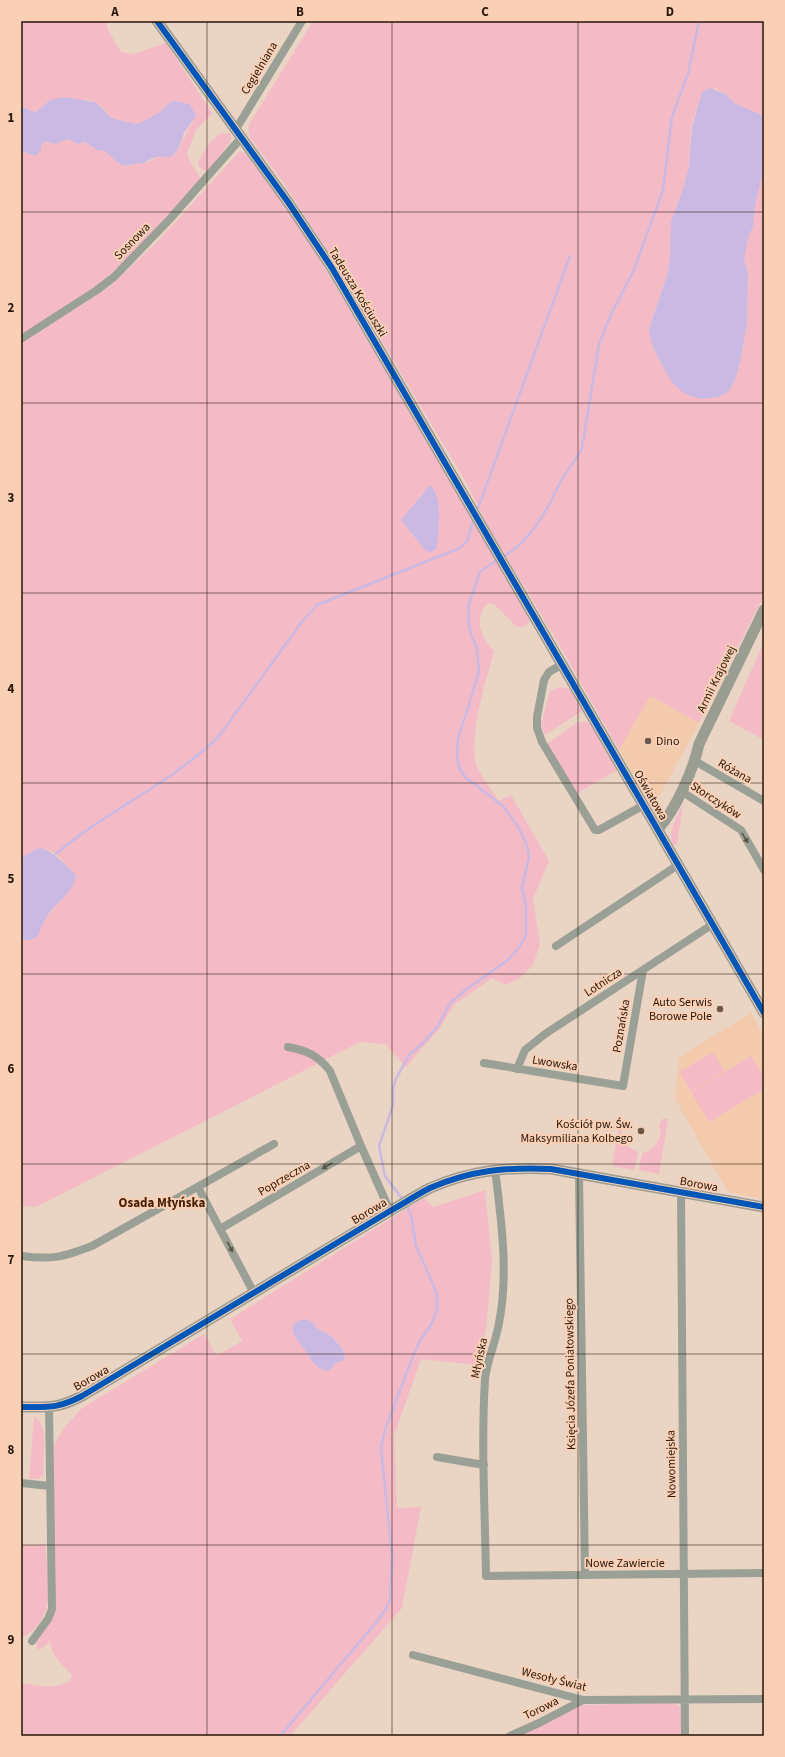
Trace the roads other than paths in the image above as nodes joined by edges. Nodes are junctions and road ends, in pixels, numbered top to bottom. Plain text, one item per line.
1 (157, 21) edge
2 (302, 21) edge
3 (239, 132) junction
4 (21, 339) edge
5 (519, 590) joint
6 (764, 610) edge
7 (764, 626) edge
8 (561, 665) junction
9 (695, 761) junction
10 (680, 791) junction
11 (764, 801) edge
12 (644, 805) junction
13 (658, 829) junction
14 (678, 865) junction
15 (764, 870) edge
16 (712, 924) junction
17 (556, 946) dead end
18 (643, 970) junction
19 (764, 1013) edge
20 (288, 1048) dead end
21 (484, 1063) dead end
22 (518, 1069) junction
23 (623, 1086) joint
24 (274, 1144) dead end
25 (361, 1146) junction
26 (495, 1169) junction
27 (579, 1173) junction
28 (198, 1187) junction
29 (681, 1192) junction
30 (764, 1207) edge
31 (394, 1209) junction
32 (220, 1229) junction
33 (21, 1256) edge
34 (254, 1293) junction
35 (21, 1407) edge
36 (49, 1407) junction
37 (438, 1457) dead end
38 (484, 1465) junction
39 (21, 1482) edge
40 (50, 1486) junction
41 (764, 1573) edge
42 (585, 1575) junction
43 (684, 1575) junction
44 (486, 1576) joint
45 (32, 1641) dead end
46 (413, 1655) dead end
47 (764, 1698) edge
48 (684, 1699) junction
49 (583, 1700) junction
50 (510, 1736) edge
51 (685, 1736) edge

1 - 3 street, Tadeusza Kościuszki
2 - 3 street, Cegielniana
3 - 4 street, Sosnowa
3 - 5 street, Tadeusza Kościuszki
5 - 8 street, Oświatowa
6 - 9 street, Armii Krajowej
7 - 9 street, Armii Krajowej
8 - 12 street, Oświatowa
8 - 12 street, Oświatowa
9 - 10 street, Armii Krajowej
9 - 11 street, Różana
10 - 13 street, Armii Krajowej
10 -> 15 street, Storczyków
12 - 13 street, Oświatowa
13 - 14 street, Oświatowa
14 - 16 street, Oświatowa
14 - 17 street
16 - 18 street, Lotnicza
16 - 19 street, Oświatowa
18 - 22 street, Lotnicza
18 - 23 street, Poznańska
20 - 25 street
21 - 22 street, Lwowska
22 - 23 street, Lwowska
24 - 28 street
25 - 31 street
25 -> 32 street, Poprzeczna
26 - 27 street, Borowa
26 - 31 street, Borowa
26 - 38 street, Młyńska
27 - 29 street, Borowa
27 - 42 street, Księcia Józefa Poniatowskiego
28 - 32 street
28 - 33 street
29 - 30 street, Borowa
29 - 43 street, Nowomiejska
31 - 34 street, Borowa
32 -> 34 street
34 - 36 street, Borowa
35 - 36 street, Borowa
36 - 40 street
37 - 38 street
38 - 44 street, Młyńska
39 - 40 street
40 - 45 street
41 - 43 street, Nowe Zawiercie
42 - 43 street, Nowe Zawiercie
42 - 44 street, Nowe Zawiercie
43 - 48 street, Nowomiejska
46 - 49 street, Wesoły Świat
47 - 48 street, Wesoły Świat
48 - 49 street, Wesoły Świat
48 - 51 street, Nowomiejska
49 - 50 street, Torowa

